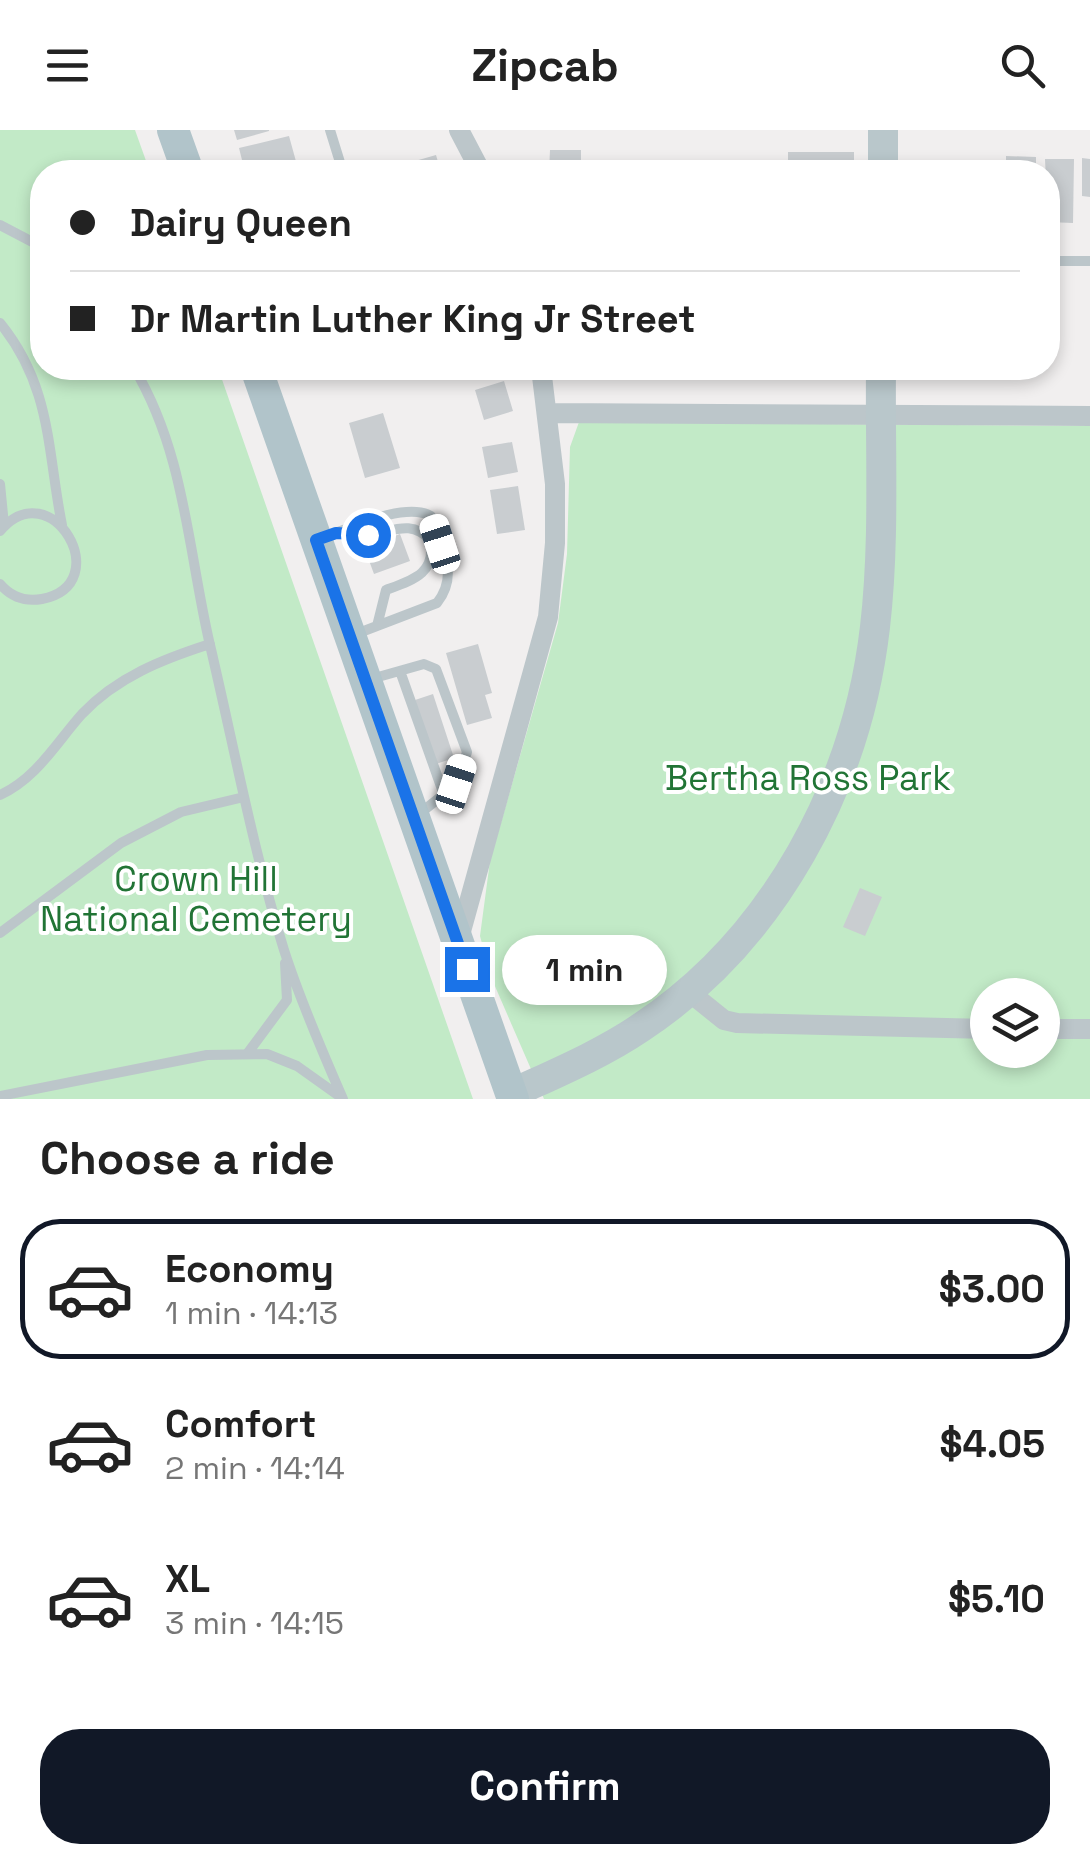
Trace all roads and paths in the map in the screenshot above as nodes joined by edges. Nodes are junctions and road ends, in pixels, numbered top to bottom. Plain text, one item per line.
1 (173, 130) edge
2 (330, 130) edge
3 (459, 130) edge
4 (883, 130) edge
5 (184, 160) edge
6 (339, 160) edge
7 (475, 160) edge
8 (883, 160) edge
9 (0, 225) edge
10 (30, 241) edge
11 (1060, 261) edge
12 (1090, 261) edge
13 (0, 323) edge
14 (30, 370) edge
15 (34, 380) edge
16 (141, 380) edge
17 (261, 380) edge
18 (543, 380) edge
19 (881, 380) edge
20 (548, 413) junction
21 (880, 416) junction
22 (1090, 416) edge
23 (0, 484) edge
24 (62, 525) junction
25 (2, 528) edge
26 (326, 537) junction
27 (0, 584) edge
28 (363, 631) junction
29 (210, 644) junction
30 (400, 671) junction
31 (366, 681) junction
32 (460, 735) junction
33 (448, 739) dead end
34 (0, 795) edge
35 (444, 795) junction
36 (244, 797) junction
37 (414, 817) junction
38 (0, 932) edge
39 (458, 942) junction
40 (285, 953) junction
41 (688, 991) junction
42 (970, 1029) edge
43 (1060, 1029) edge
44 (1090, 1029) edge
45 (247, 1054) junction
46 (0, 1096) edge
47 (512, 1096) edge
48 (342, 1098) edge

1 - 5 main road
2 - 6 lane
3 - 7 street
4 - 8 street
9 - 10 lane
11 - 12 lane
13 - 14 lane
15 - 24 lane
16 - 29 lane
17 - 26 main road
18 - 20 street
19 - 21 street
20 - 21 street
20 - 39 street
21 - 22 street
21 - 41 street
23 - 25 lane
24 - 25 lane
24 - 27 lane
26 - 28 main road
26 - 28 lane
26 - 28 lane
28 - 31 main road
29 - 34 lane
29 - 36 lane
30 - 31 lane
30 - 32 lane
30 - 35 lane
31 - 37 main road
32 - 33 lane
32 - 35 lane
35 - 37 lane
36 - 38 lane
36 - 40 lane
37 - 39 main road
39 - 47 main road
40 - 45 lane
40 - 48 lane
41 - 42 street
41 - 47 street
43 - 44 street
45 - 46 lane
45 - 48 lane

